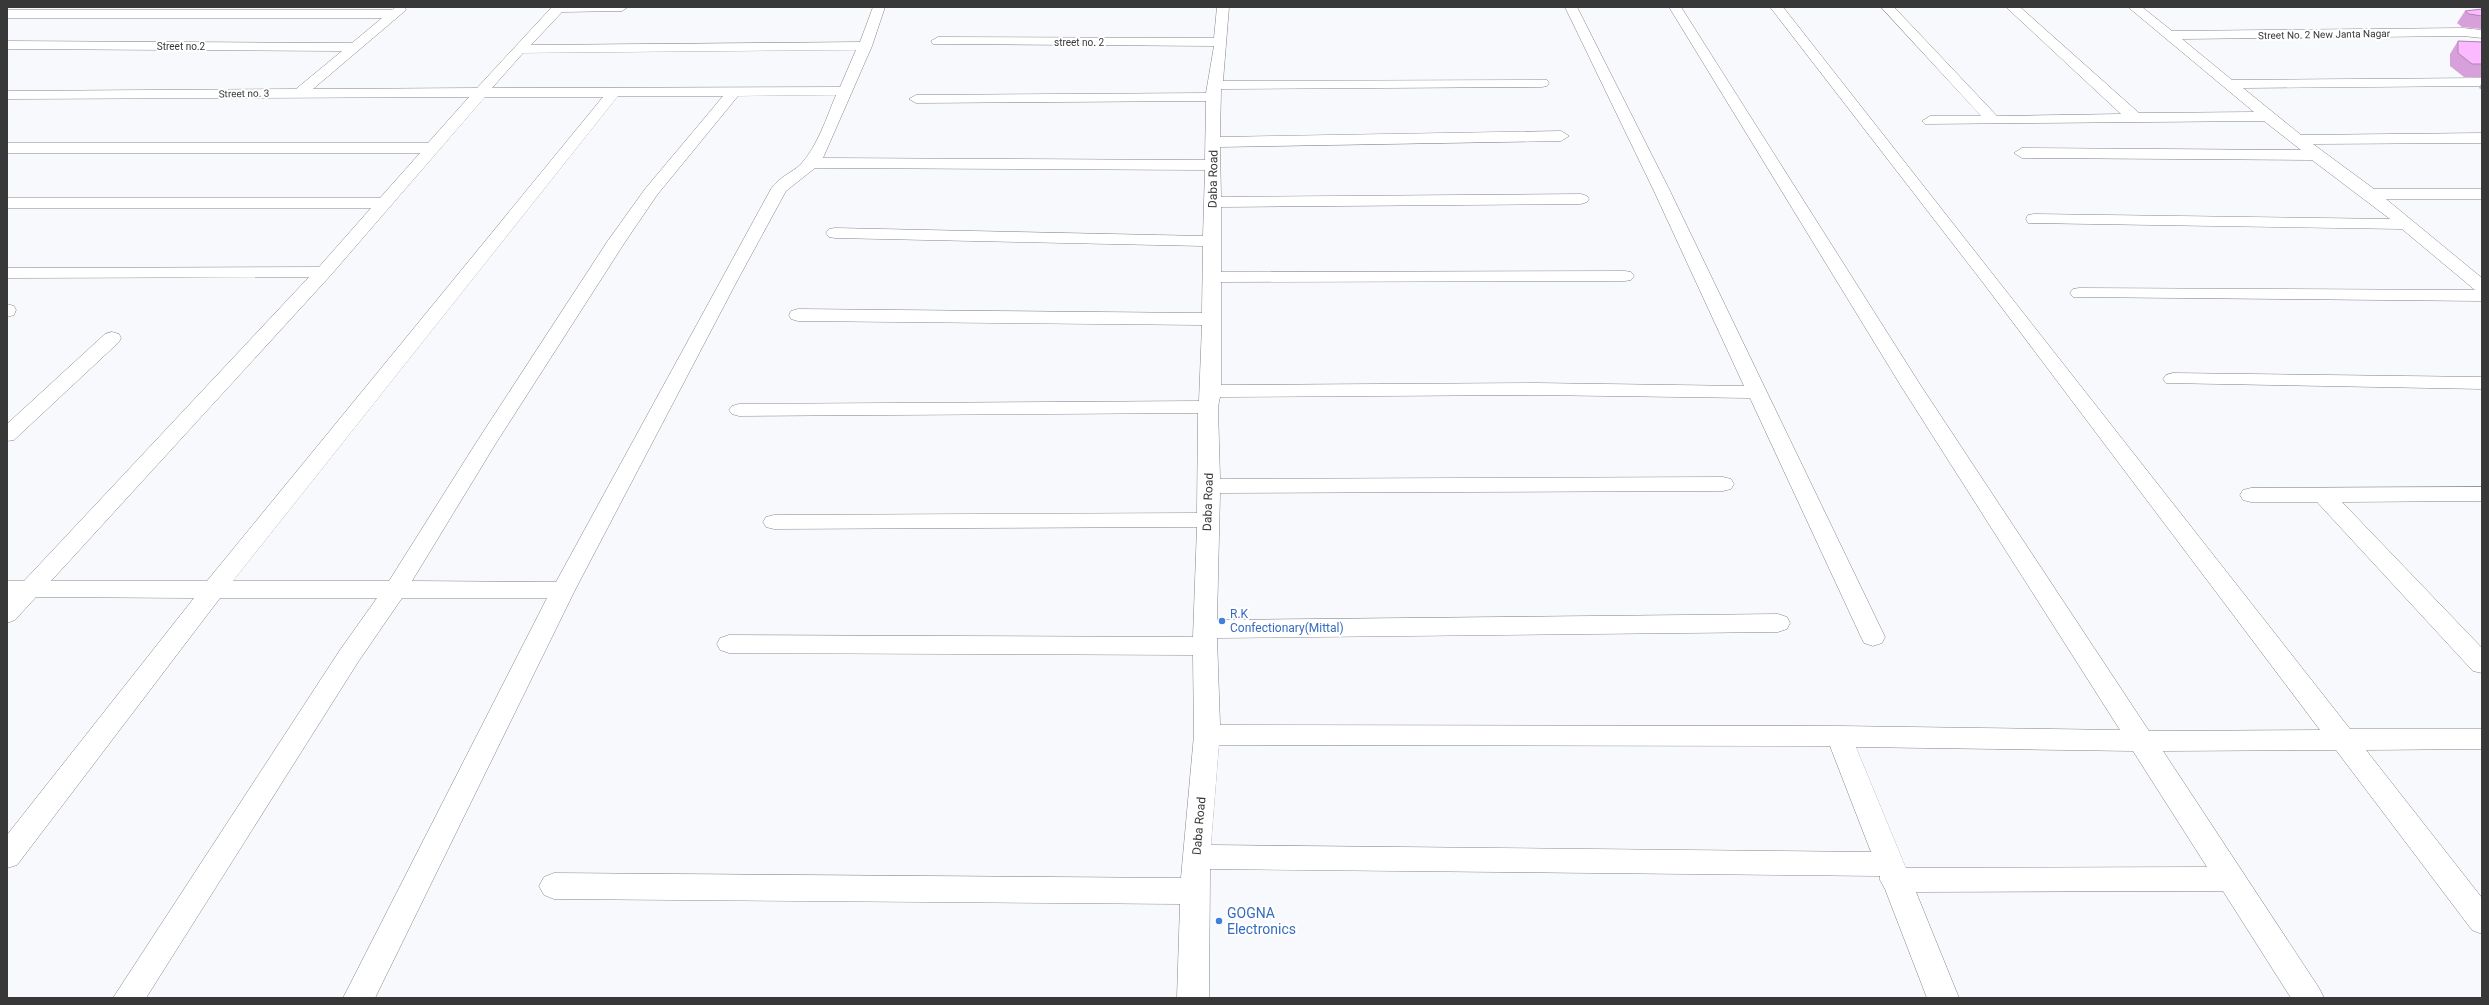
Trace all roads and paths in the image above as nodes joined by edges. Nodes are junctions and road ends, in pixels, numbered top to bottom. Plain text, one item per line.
1 (132, 7) edge
2 (622, 7) edge
3 (879, 7) edge
4 (1223, 7) edge
5 (1572, 7) edge
6 (1674, 7) edge
7 (1776, 7) edge
8 (1887, 7) edge
9 (2012, 7) edge
10 (2134, 7) edge
11 (558, 8) edge
12 (400, 10) edge
13 (7, 14) edge
14 (121, 14) junction
15 (2482, 34) edge
16 (2167, 35) junction
17 (938, 41) dead end
18 (1221, 42) junction
19 (7, 45) edge
20 (865, 46) junction
21 (356, 47) junction
22 (519, 49) junction
23 (2482, 82) edge
24 (1542, 83) dead end
25 (2228, 84) junction
26 (844, 91) junction
27 (1214, 91) junction
28 (301, 92) junction
29 (481, 92) junction
30 (614, 92) junction
31 (734, 92) junction
32 (7, 95) edge
33 (916, 99) dead end
34 (2268, 116) junction
35 (2135, 118) junction
36 (1993, 120) junction
37 (1930, 121) dead end
38 (1561, 136) dead end
39 (2482, 138) edge
40 (2299, 140) junction
41 (1214, 142) junction
42 (7, 148) edge
43 (433, 148) junction
44 (2022, 153) dead end
45 (2316, 155) junction
46 (811, 163) junction
47 (1213, 165) junction
48 (2370, 194) junction
49 (2482, 194) edge
50 (1581, 199) dead end
51 (1212, 202) junction
52 (385, 203) junction
53 (7, 204) edge
54 (2034, 219) dead end
55 (2405, 224) junction
56 (835, 233) dead end
57 (1212, 241) junction
58 (2482, 265) edge
59 (2458, 266) junction
60 (324, 272) junction
61 (7, 273) edge
62 (1625, 276) dead end
63 (1212, 277) junction
64 (2482, 288) edge
65 (2079, 293) dead end
66 (2482, 296) edge
67 (798, 315) dead end
68 (1211, 319) junction
69 (112, 338) dead end
70 (2173, 378) dead end
71 (2482, 383) edge
72 (1758, 392) junction
73 (1210, 399) junction
74 (740, 410) dead end
75 (7, 436) edge
76 (1723, 484) dead end
77 (1209, 486) junction
78 (2482, 494) edge
79 (2251, 495) dead end
80 (2323, 495) junction
81 (1207, 520) junction
82 (774, 522) dead end
83 (396, 588) junction
84 (7, 589) edge
85 (30, 589) junction
86 (214, 589) junction
87 (563, 590) junction
88 (7, 614) edge
89 (1778, 623) dead end
90 (1873, 637) dead end
91 (1205, 638) junction
92 (729, 644) dead end
93 (2482, 664) edge
94 (1207, 735) junction
95 (1839, 736) junction
96 (2344, 738) junction
97 (2482, 739) edge
98 (2143, 741) junction
99 (7, 856) edge
100 (1196, 857) junction
101 (1891, 872) junction
102 (2232, 879) junction
103 (554, 886) dead end
104 (1195, 891) junction
105 (2482, 921) edge
106 (129, 998) edge
107 (359, 998) edge
108 (1193, 998) edge
109 (1943, 998) edge
110 (2308, 998) edge

1 - 14 street
2 - 11 street
3 - 20 street
4 - 18 street, Daba Road
5 - 72 street
6 - 98 street
7 - 96 street
8 - 36 street
9 - 35 street
10 - 16 street
11 - 22 street
12 - 14 street
12 - 21 street
13 - 14 street
15 - 16 street, Street No. 2 New Janta Nagar
16 - 25 street
17 - 18 street, street no. 2
18 - 27 street, Daba Road
19 - 21 street, Street no.2
20 - 22 street
20 - 26 street
21 - 28 street
22 - 29 street
23 - 25 street
24 - 27 street
25 - 34 street
26 - 31 street, Street no. 3
26 - 46 street
27 - 33 street
27 - 41 street, Daba Road
28 - 29 street, Street no. 3
28 - 32 street, Street no. 3
29 - 30 street, Street no. 3
29 - 43 street
30 - 31 street, Street no. 3
30 - 86 street
31 - 83 street
34 - 35 street
34 - 40 street
35 - 36 street
36 - 37 street
38 - 41 street
39 - 40 street
40 - 45 street
41 - 47 street, Daba Road
42 - 43 street
43 - 52 street
44 - 45 street
45 - 48 street
46 - 47 street
46 - 87 street
47 - 51 street, Daba Road
48 - 49 street
48 - 55 street
50 - 51 street
51 - 57 street, Daba Road
52 - 53 street
52 - 60 street
54 - 55 street
55 - 59 street
56 - 57 street
57 - 63 street, Daba Road
58 - 59 street
59 - 64 street
60 - 61 street
60 - 85 street
62 - 63 street
63 - 68 street, Daba Road
65 - 66 street
67 - 68 street
68 - 73 street, Daba Road
69 - 75 street
70 - 71 street
72 - 73 street
72 - 90 street
73 - 74 street
73 - 77 street, Daba Road
76 - 77 street
77 - 81 street, Daba Road
78 - 80 street
79 - 80 street
80 - 93 street
81 - 82 street
81 - 91 street, Daba Road
83 - 86 street
83 - 87 street
83 - 106 street
84 - 85 street
85 - 86 street
85 - 88 street
86 - 99 street
87 - 107 street
89 - 91 street
91 - 92 street
91 - 94 street, Daba Road
94 - 95 street
94 - 100 street, Daba Road
95 - 98 street
95 - 101 street
96 - 97 street
96 - 98 street
96 - 105 street
98 - 102 street
100 - 101 street
100 - 104 street, Daba Road
101 - 102 street
101 - 109 street
102 - 110 street
103 - 104 street
104 - 108 street, Daba Road

